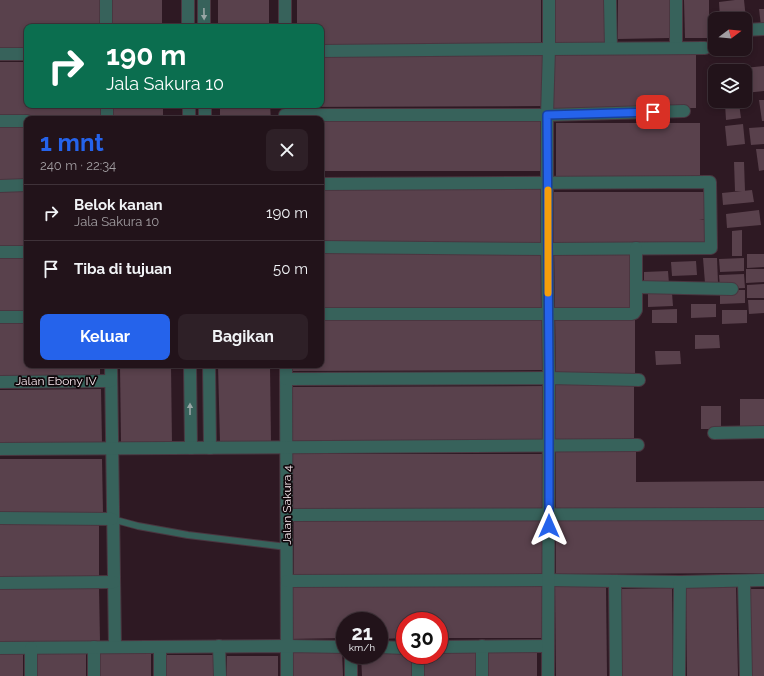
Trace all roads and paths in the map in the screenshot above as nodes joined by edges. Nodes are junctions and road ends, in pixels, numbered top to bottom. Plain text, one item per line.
1 (106, 0) edge
2 (188, 0) edge
3 (204, 0) edge
4 (285, 0) edge
5 (549, 0) edge
6 (610, 0) edge
7 (676, 0) edge
8 (106, 24) edge
9 (188, 24) edge
10 (204, 24) edge
11 (285, 24) edge
12 (764, 29) edge
13 (752, 30) edge
14 (611, 48) junction
15 (676, 48) junction
16 (705, 48) dead end
17 (549, 49) junction
18 (324, 51) edge
19 (0, 54) edge
20 (24, 54) edge
21 (684, 111) dead end
22 (285, 113) edge
23 (547, 115) junction
24 (0, 121) edge
25 (24, 121) edge
26 (548, 183) junction
27 (324, 184) edge
28 (24, 185) edge
29 (0, 186) edge
30 (324, 247) edge
31 (636, 248) junction
32 (548, 249) junction
33 (0, 252) edge
34 (24, 252) edge
35 (636, 287) junction
36 (732, 290) dead end
37 (324, 314) edge
38 (548, 314) junction
39 (0, 317) edge
40 (24, 317) edge
41 (111, 368) edge
42 (190, 368) edge
43 (209, 368) edge
44 (286, 368) edge
45 (549, 378) junction
46 (286, 379) junction
47 (639, 380) dead end
48 (111, 381) junction
49 (0, 382) edge
50 (764, 432) edge
51 (714, 433) dead end
52 (638, 445) dead end
53 (549, 446) junction
54 (287, 447) junction
55 (190, 448) junction
56 (210, 448) junction
57 (0, 449) edge
58 (112, 449) junction
59 (549, 514) junction
60 (764, 514) edge
61 (287, 515) junction
62 (0, 518) edge
63 (112, 519) junction
64 (287, 547) junction
65 (549, 580) junction
66 (764, 580) edge
67 (287, 581) junction
68 (614, 581) junction
69 (744, 581) junction
70 (114, 582) junction
71 (680, 582) junction
72 (0, 583) edge
73 (219, 646) junction
74 (288, 646) junction
75 (482, 646) junction
76 (548, 646) junction
77 (94, 647) junction
78 (115, 647) junction
79 (160, 647) junction
80 (336, 647) edge
81 (448, 647) edge
82 (0, 648) edge
83 (31, 648) junction
84 (352, 664) edge
85 (418, 664) edge
86 (31, 676) edge
87 (94, 676) edge
88 (160, 676) edge
89 (220, 676) edge
90 (287, 676) edge
91 (351, 676) edge
92 (418, 676) edge
93 (482, 676) edge
94 (548, 676) edge
95 (616, 676) edge
96 (679, 676) edge
97 (746, 676) edge

1 - 8 street
2 - 9 street
3 -> 10 street
4 - 11 street
5 - 17 street
6 - 14 street
7 - 15 street
12 - 13 street
14 - 15 street
14 - 17 street
15 - 16 street
17 - 18 street
17 - 23 street
19 - 20 street
21 - 23 street
22 - 23 street
23 - 26 street
24 - 25 street
26 - 27 street
26 - 31 street
26 - 32 street
28 - 29 street
30 - 32 street
31 - 32 street
31 - 35 street
32 - 38 street
33 - 34 street
35 - 36 street
35 - 38 street
37 - 38 street
38 - 45 street
39 - 40 street
41 - 48 street
55 -> 42 street
43 - 56 street
44 - 46 street, Jalan Sakura 4
45 - 46 street
45 - 47 street
45 - 53 street
46 - 54 street, Jalan Sakura 4
48 - 49 street, Jalan Ebony IV
48 - 58 street
50 - 51 street
52 - 53 street
53 - 54 street
53 - 59 street
54 - 56 street
54 - 61 street, Jalan Sakura 4
55 - 56 street
55 - 58 street
57 - 58 street
58 - 63 street
59 - 60 street
59 - 61 street
59 - 65 street
61 - 64 street, Jalan Sakura 4
62 - 63 street
63 - 64 lane
63 - 70 street
64 - 67 street, Jalan Sakura 4
65 - 67 street
65 - 68 street
65 - 76 street
66 - 69 street
67 - 74 street, Jalan Sakura 4
68 - 71 street
68 - 95 street
69 - 71 street
69 - 97 street
70 - 72 street
70 - 78 street
71 - 96 street
73 - 74 street
73 - 79 street
73 - 89 street
74 - 80 street
74 - 90 street, Jalan Sakura 4
75 - 76 street
75 - 81 street
75 - 93 street
76 - 94 street
77 - 78 street
77 - 83 street
77 - 87 street
78 - 79 street
79 - 88 street
82 - 83 street
83 - 86 street
84 - 91 street
85 - 92 street

